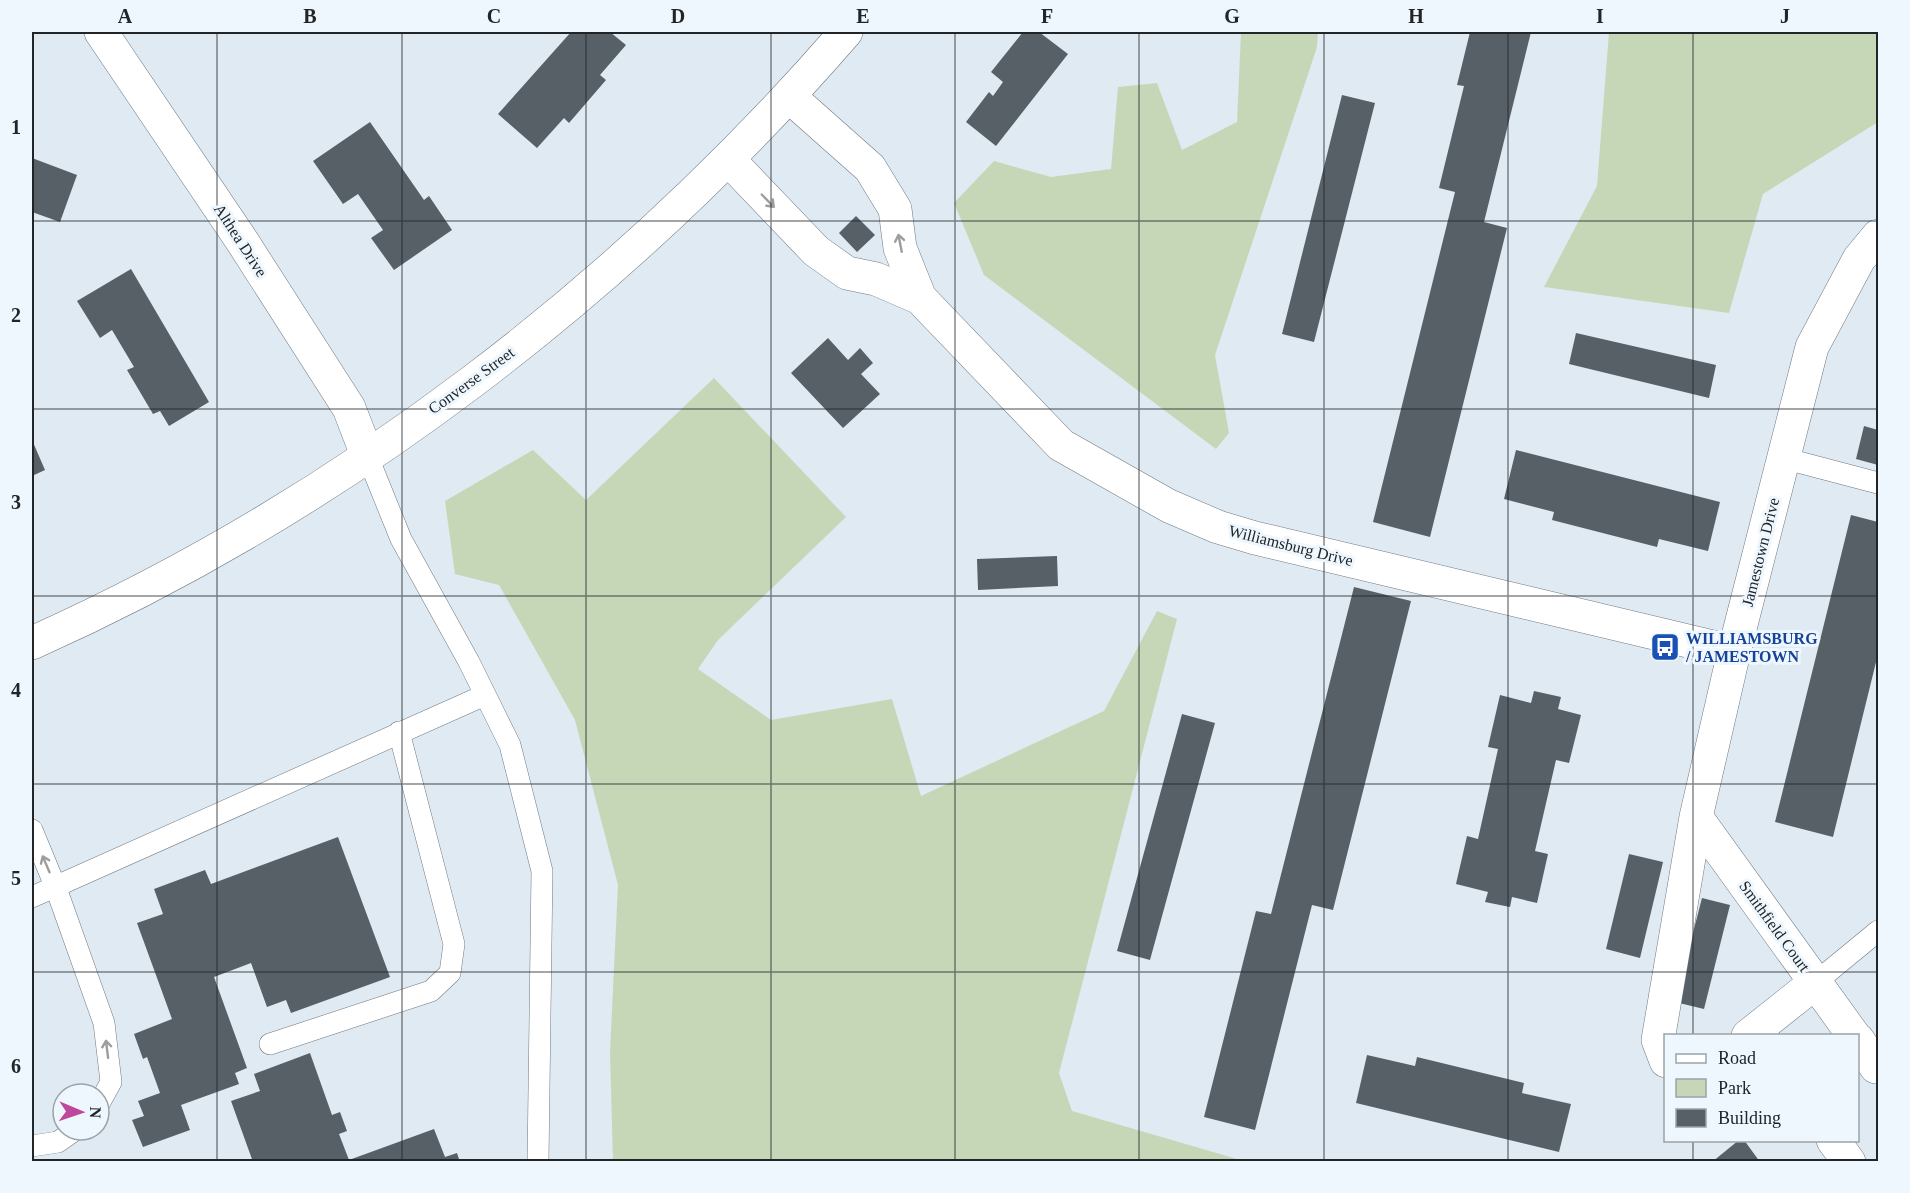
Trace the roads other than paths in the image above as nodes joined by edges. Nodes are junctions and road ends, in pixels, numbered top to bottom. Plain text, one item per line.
1 (101, 32) edge
2 (846, 32) edge
3 (790, 97) junction
4 (728, 159) junction
5 (1878, 236) edge
6 (920, 298) junction
7 (367, 455) junction
8 (1783, 458) junction
9 (1878, 483) edge
10 (32, 643) edge
11 (1734, 652) junction
12 (485, 694) junction
13 (399, 732) junction
14 (1696, 817) junction
15 (32, 830) edge
16 (56, 888) junction
17 (32, 897) edge
18 (1878, 931) edge
19 (1816, 982) junction
20 (1749, 1034) edge
21 (1853, 1034) edge
22 (270, 1044) dead end
23 (1859, 1045) edge
24 (1664, 1058) edge
25 (1871, 1071) edge
26 (111, 1082) edge
27 (58, 1142) edge
28 (1835, 1142) edge
29 (32, 1146) edge
30 (538, 1161) edge
31 (1849, 1161) edge

1 - 7 street, Althea Drive
2 - 3 street, Converse Street
3 - 4 street, Converse Street
6 -> 3 street, Williamsburg Drive
4 -> 6 street, Williamsburg Drive
4 - 7 street, Converse Street
5 - 8 street, Jamestown Drive
6 - 11 street, Williamsburg Drive
7 - 10 street, Converse Street
7 - 12 lane
8 - 9 lane
8 - 11 street, Jamestown Drive
11 - 14 street, Jamestown Drive
12 - 13 lane
12 - 30 lane
13 - 16 lane
13 - 22 lane
14 - 19 street, Smithfield Court
14 - 24 street, Jamestown Drive
16 -> 15 lane
16 - 17 lane
26 -> 16 lane
18 - 19 lane
19 - 20 street
19 - 21 street, Smithfield Court
23 - 25 street
27 - 29 lane
28 - 31 street

